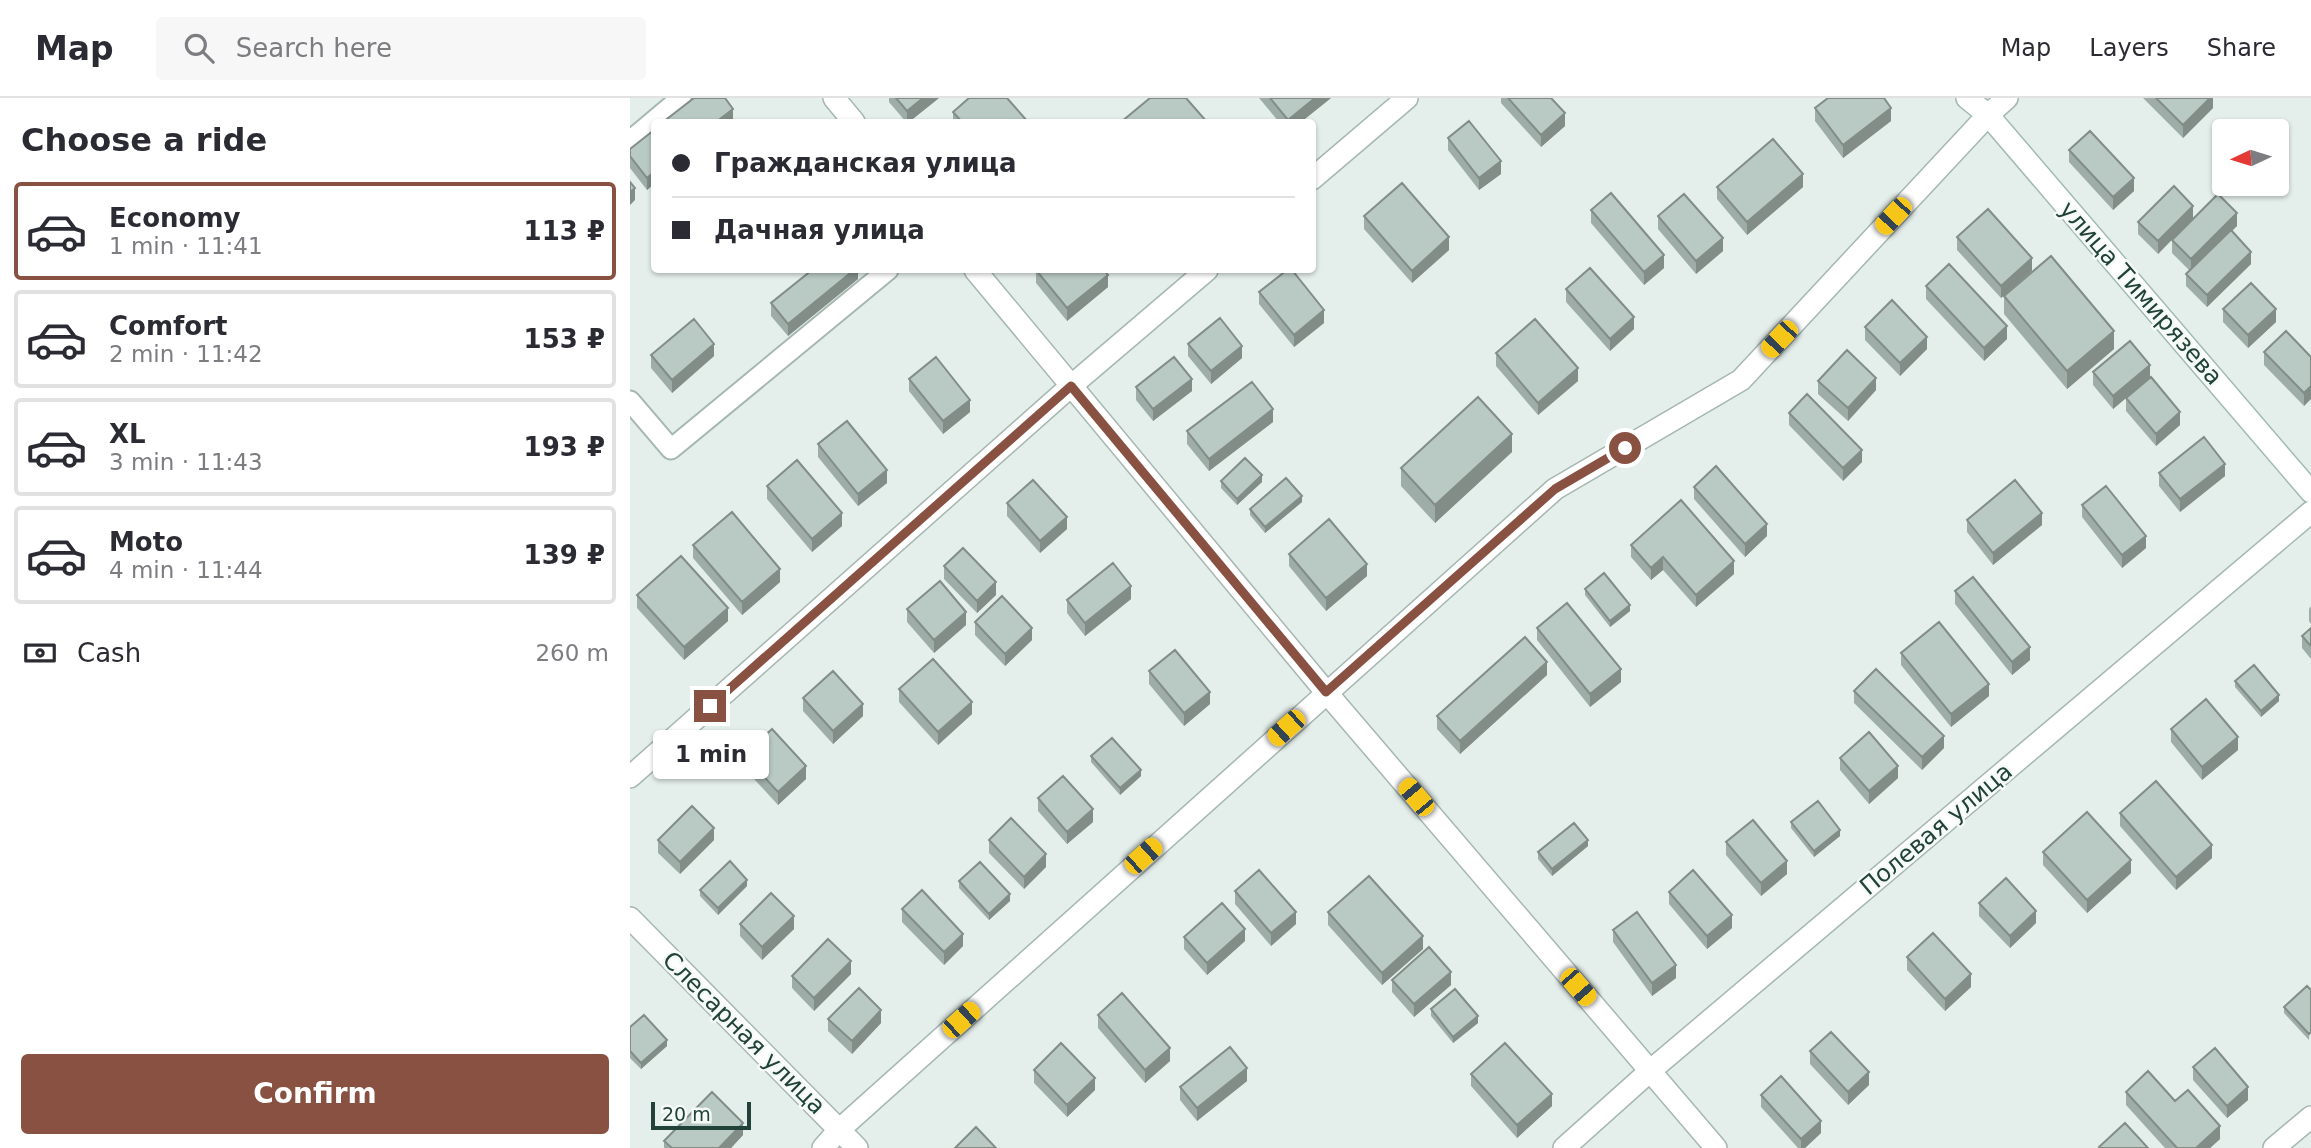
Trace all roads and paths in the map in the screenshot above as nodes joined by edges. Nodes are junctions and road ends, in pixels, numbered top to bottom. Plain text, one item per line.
1 (681, 98) edge
2 (834, 98) edge
3 (1407, 98) edge
4 (1967, 98) edge
5 (2007, 98) edge
6 (1988, 114) junction
7 (656, 119) edge
8 (852, 119) edge
9 (651, 123) edge
10 (630, 141) edge
11 (1316, 176) edge
12 (884, 273) edge
13 (977, 273) edge
14 (1203, 273) edge
15 (1071, 386) junction
16 (630, 401) edge
17 (2311, 492) edge
18 (2311, 512) edge
19 (1326, 692) junction
20 (630, 778) edge
21 (630, 918) edge
22 (1650, 1071) junction
23 (2311, 1117) edge
24 (839, 1130) junction
25 (823, 1148) edge
26 (857, 1148) edge
27 (1564, 1148) edge
28 (1716, 1148) edge
29 (2274, 1148) edge

1 - 7 lane
2 - 8 street
3 - 11 street
4 - 6 street, улица Тимирязева
5 - 6 street
6 - 17 street, улица Тимирязева
6 - 19 street
9 - 10 lane
12 - 16 lane
13 - 15 street
14 - 15 street
15 - 19 street
15 - 20 street
18 - 22 street, Полевая улица
19 - 22 street
19 - 24 street
21 - 24 street, Слесарная улица
22 - 27 street, Полевая улица
22 - 28 street
23 - 29 street
24 - 25 street
24 - 26 street, Слесарная улица

